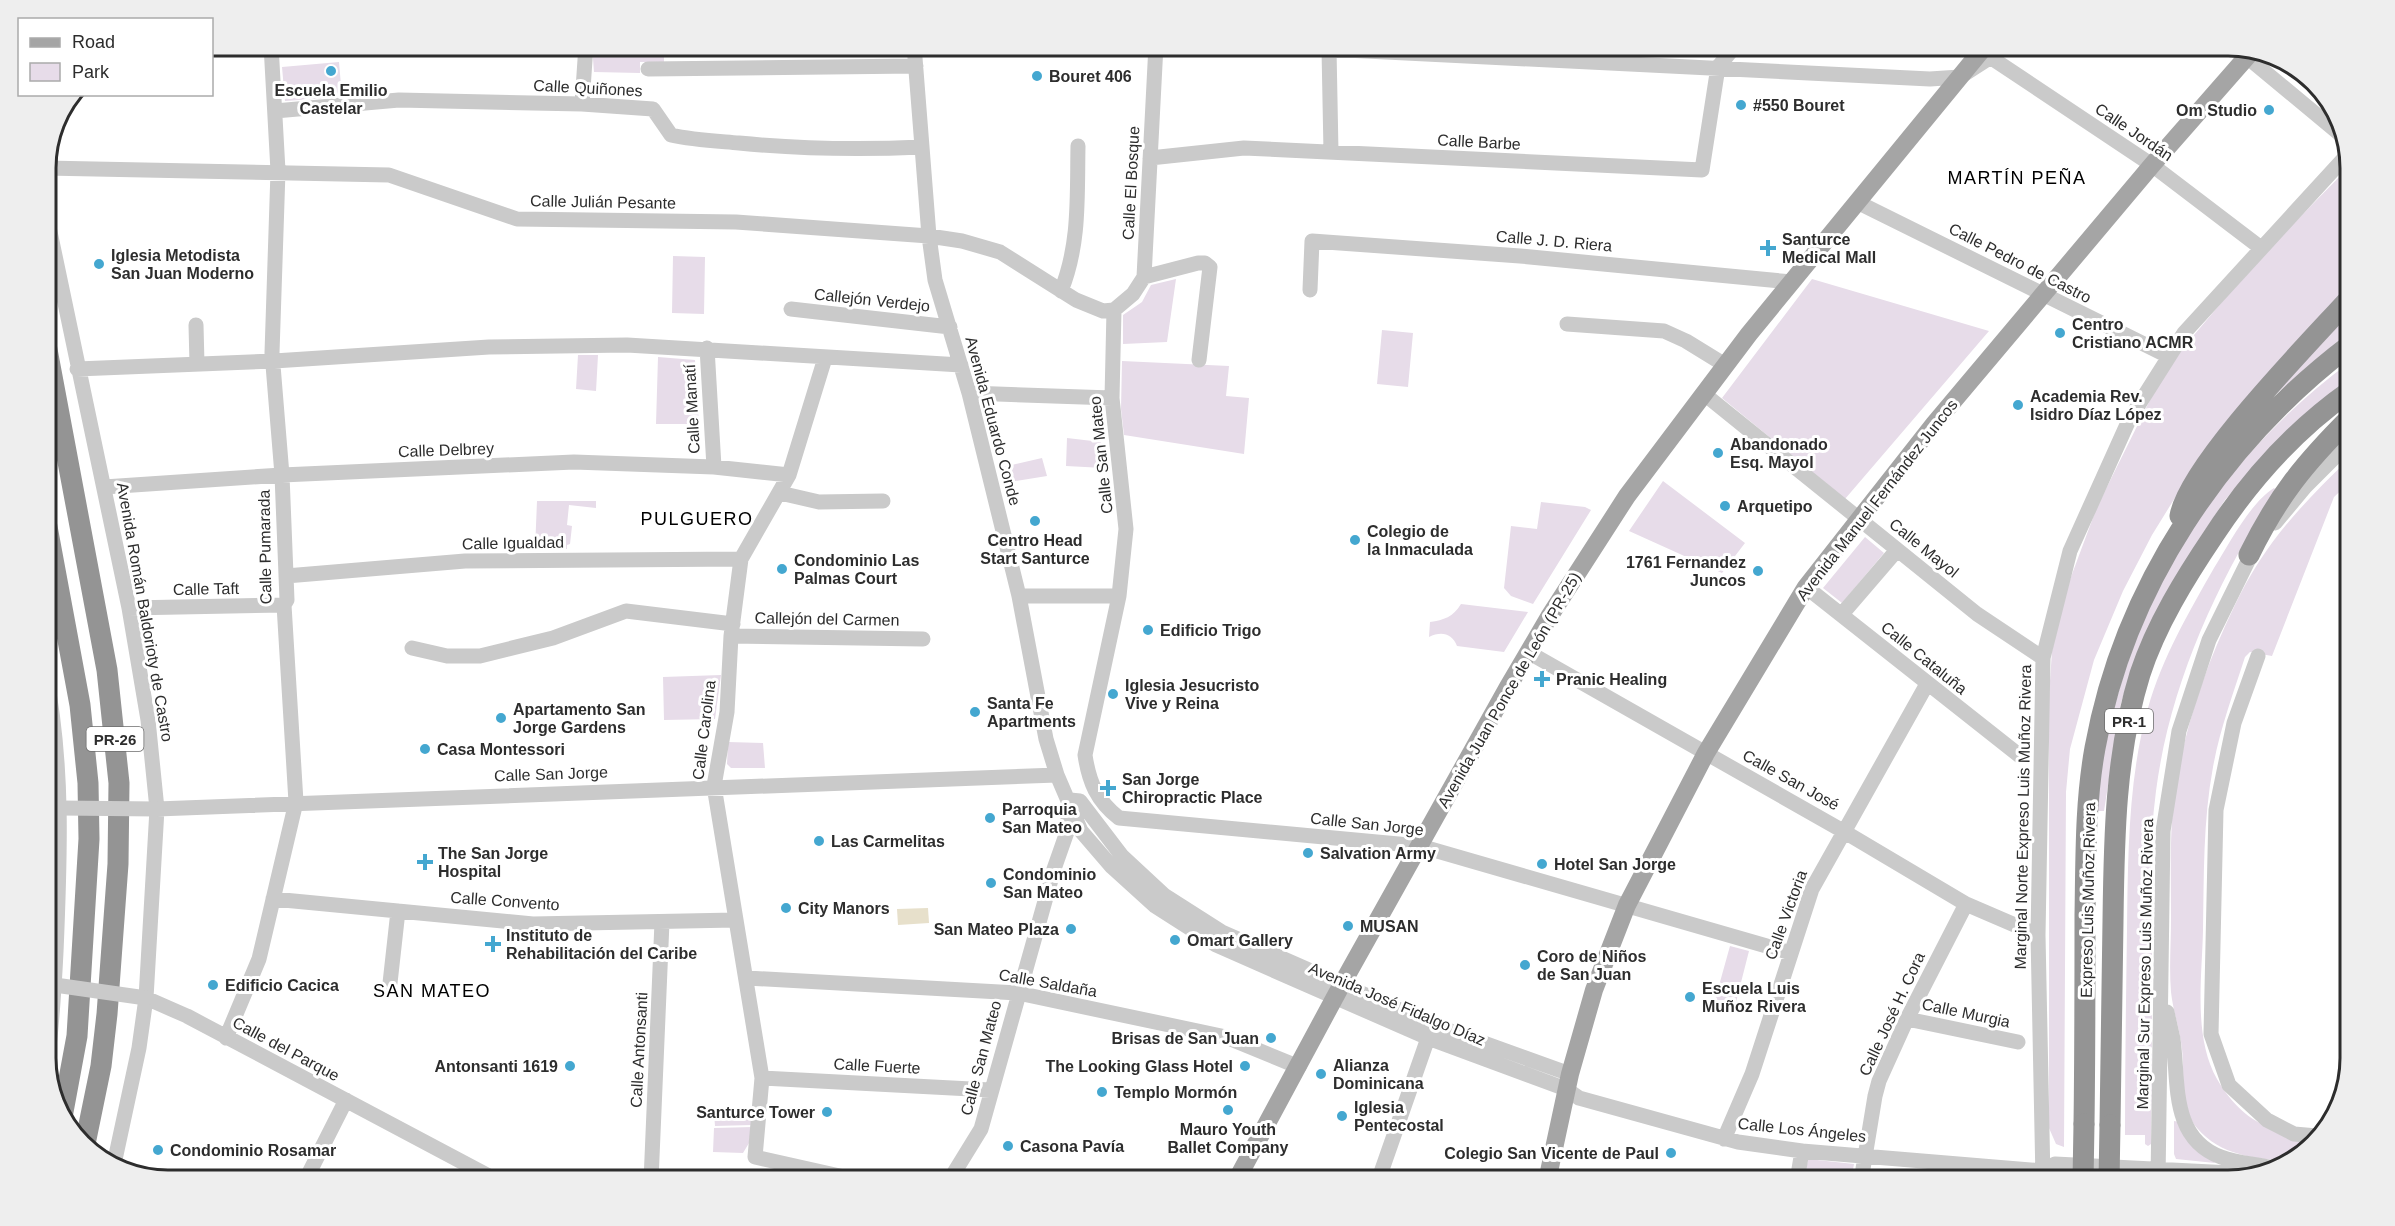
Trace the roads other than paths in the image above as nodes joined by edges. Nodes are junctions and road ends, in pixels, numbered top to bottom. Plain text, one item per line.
1 (272, 56) edge
2 (585, 56) edge
3 (915, 56) edge
4 (1155, 56) edge
5 (1329, 56) edge
6 (1480, 56) edge
7 (1727, 56) edge
8 (1981, 56) edge
9 (1993, 56) edge
10 (2247, 58) edge
11 (2256, 59) edge
12 (916, 66) junction
13 (1718, 67) junction
14 (648, 69) dead end
15 (1960, 77) junction
16 (582, 104) junction
17 (274, 111) junction
18 (2332, 126) edge
19 (1078, 146) dead end
20 (922, 147) junction
21 (1331, 153) junction
22 (1150, 158) junction
23 (2339, 164) edge
24 (2152, 165) junction
25 (56, 168) edge
26 (278, 171) junction
27 (1857, 202) junction
28 (929, 236) junction
29 (2261, 248) junction
30 (56, 263) edge
31 (1144, 277) junction
32 (1792, 282) junction
33 (1310, 290) dead end
34 (1060, 291) junction
35 (2043, 296) junction
36 (791, 309) dead end
37 (1114, 310) junction
38 (2339, 310) edge
39 (1567, 324) dead end
40 (196, 325) dead end
41 (950, 327) junction
42 (707, 348) junction
43 (2339, 353) edge
44 (2168, 356) junction
45 (825, 358) junction
46 (1199, 360) dead end
47 (274, 361) junction
48 (197, 364) junction
49 (961, 365) junction
50 (1725, 365) junction
51 (77, 369) junction
52 (969, 393) junction
53 (1703, 393) junction
54 (56, 398) edge
55 (1112, 398) junction
56 (2339, 400) edge
57 (2339, 429) edge
58 (2339, 453) edge
59 (714, 467) junction
60 (282, 475) junction
61 (789, 475) junction
62 (104, 487) junction
63 (780, 493) junction
64 (883, 501) dead end
65 (1860, 519) junction
66 (2177, 534) junction
67 (1897, 550) junction
68 (2249, 555) junction
69 (741, 559) junction
70 (56, 574) edge
71 (286, 576) junction
72 (1806, 587) junction
73 (1019, 596) junction
74 (1119, 596) junction
75 (284, 605) junction
76 (129, 608) junction
77 (1842, 614) junction
78 (732, 630) junction
79 (923, 639) dead end
80 (412, 648) dead end
81 (1528, 652) junction
82 (2258, 656) dead end
83 (2043, 658) junction
84 (1926, 684) junction
85 (1706, 753) junction
86 (2020, 756) dead end
87 (1058, 776) junction
88 (1089, 780) joint
89 (714, 786) junction
90 (1070, 800) junction
91 (296, 802) junction
92 (56, 807) edge
93 (157, 808) junction
94 (1843, 831) junction
95 (1420, 846) junction
96 (56, 850) edge
97 (273, 899) junction
98 (1966, 904) junction
99 (1627, 905) junction
100 (398, 911) junction
101 (735, 920) junction
102 (662, 921) junction
103 (56, 929) edge
104 (2038, 935) junction
105 (1791, 953) junction
106 (747, 978) junction
107 (390, 983) dead end
108 (56, 986) edge
109 (2161, 986) junction
110 (1338, 991) junction
111 (1018, 993) junction
112 (146, 998) junction
113 (1907, 1019) junction
114 (226, 1038) junction
115 (1428, 1038) junction
116 (2018, 1042) dead end
117 (1299, 1067) junction
118 (762, 1078) junction
119 (1568, 1082) junction
120 (990, 1090) junction
121 (346, 1100) junction
122 (65, 1103) edge
123 (2309, 1135) edge
124 (87, 1137) edge
125 (1724, 1139) junction
126 (1802, 1151) junction
127 (1866, 1155) junction
128 (115, 1158) edge
129 (2261, 1166) edge
130 (311, 1170) edge
131 (477, 1170) edge
132 (651, 1170) edge
133 (813, 1170) edge
134 (958, 1170) edge
135 (1242, 1170) edge
136 (1382, 1170) edge
137 (1549, 1170) edge
138 (1799, 1170) edge
139 (1863, 1170) edge
140 (1992, 1170) edge
141 (2043, 1170) edge
142 (2049, 1170) edge
143 (2084, 1170) edge
144 (2109, 1170) edge
145 (2111, 1170) edge
146 (2158, 1170) edge

1 - 17 street, Calle Pumarada
2 - 16 street
3 - 12 street, Avenida Eduardo Conde
4 - 22 street, Calle El Bosque
5 - 21 street
6 - 13 street
7 - 13 street
8 - 15 main road, Avenida Juan Ponce de León (PR-25)
9 - 24 street, Calle Jordán
10 - 24 main road, Avenida Manuel Fernández Juncos
11 - 18 street
12 - 14 street
12 - 20 street, Avenida Eduardo Conde
13 - 15 street
13 - 21 street, Calle Barbe
15 - 27 main road, Avenida Juan Ponce de León (PR-25)
16 - 17 street, Calle Quiñones
16 - 20 street, Calle Quiñones
17 - 26 street, Calle Pumarada
19 - 34 street
20 - 28 street, Avenida Eduardo Conde
21 - 22 street, Calle Barbe
22 - 31 street, Calle El Bosque
23 - 29 street, Marginal Norte Expreso Luis Muñoz Rivera
24 - 29 street, Calle Jordán
24 - 35 main road, Avenida Manuel Fernández Juncos
25 - 26 street, Calle Julián Pesante
26 - 28 street, Calle Julián Pesante
26 - 47 street, Calle Pumarada
27 - 32 main road, Avenida Juan Ponce de León (PR-25)
27 - 35 street, Calle Pedro de Castro
28 - 34 street, Calle Julián Pesante
28 - 41 street, Avenida Eduardo Conde
29 - 44 street, Marginal Norte Expreso Luis Muñoz Rivera
30 - 51 street, Avenida Román Baldorioty de Castro
31 - 37 street
31 - 46 street
32 - 33 street, Calle J. D. Riera
32 - 50 main road, Avenida Juan Ponce de León (PR-25)
34 - 37 street, Calle Julián Pesante
35 - 44 street, Calle Pedro de Castro
35 - 65 main road, Avenida Manuel Fernández Juncos
36 - 41 street, Callejón Verdejo
37 - 55 street, Calle San Mateo
38 - 66 highway
39 - 50 street
40 - 48 street
41 - 49 street, Avenida Eduardo Conde
42 - 45 street
42 - 47 street
42 - 59 street, Calle Manatí
43 - 66 highway, Expreso Luis Muñoz Rivera / PR-1
44 - 83 street, Marginal Norte Expreso Luis Muñoz Rivera
45 - 49 street
45 - 61 street, Calle Carolina
47 - 48 street
47 - 60 street, Calle Pumarada
48 - 51 street
49 - 52 street, Avenida Eduardo Conde
50 - 53 main road, Avenida Juan Ponce de León (PR-25)
51 - 62 street, Avenida Román Baldorioty de Castro
52 - 55 street
52 - 73 street, Avenida Eduardo Conde
53 - 65 street, Calle Mayol
53 - 81 main road, Avenida Juan Ponce de León (PR-25)
54 - 124 highway, PR-26
55 - 74 street, Calle San Mateo
56 - 144 highway, Expreso Luis Muñoz Rivera / PR-1, bridge
57 - 68 highway
58 - 68 street, Marginal Sur Expreso Luis Muñoz Rivera
59 - 60 street, Calle Delbrey
59 - 61 street, Calle Delbrey
60 - 62 street, Calle Delbrey
60 - 71 street, Calle Pumarada
61 - 63 street, Calle Carolina
62 - 76 street, Avenida Román Baldorioty de Castro
63 - 64 street
63 - 69 street, Calle Carolina
65 - 67 street, Calle Mayol
65 - 72 main road, Avenida Manuel Fernández Juncos
66 - 143 highway, Expreso Luis Muñoz Rivera / PR-1, bridge
67 - 77 street
67 - 83 street, Calle Mayol
68 - 109 street, Marginal Sur Expreso Luis Muñoz Rivera
69 - 71 street, Calle Igualdad
69 - 78 street, Calle Carolina
70 - 122 highway, PR-26
71 - 75 street, Calle Pumarada
72 - 77 street, Calle Cataluña
72 - 85 main road, Avenida Manuel Fernández Juncos
73 - 74 street
73 - 87 street, Avenida Eduardo Conde
74 - 88 street, Calle San Mateo
75 - 76 street, Calle Taft
75 - 91 street, Calle Pumarada
76 - 93 street, Avenida Román Baldorioty de Castro
77 - 84 street, Calle Cataluña
78 - 79 street, Callejón del Carmen
78 - 80 street, Callejón del Carmen
78 - 89 street, Calle Carolina
81 - 85 street, Calle San José
81 - 95 main road, Avenida Juan Ponce de León (PR-25)
82 - 123 street
83 - 104 street, Marginal Norte Expreso Luis Muñoz Rivera
84 - 86 street, Calle Cataluña
84 - 94 street, Calle Victoria
85 - 94 street, Calle San José
85 - 99 main road, Avenida Manuel Fernández Juncos
87 - 89 street, Calle San Jorge
87 - 90 street, Avenida Eduardo Conde
88 - 95 street, Calle San Jorge
89 - 91 street, Calle San Jorge
89 - 101 street, Calle Carolina
90 - 110 street, Avenida José Fidalgo Díaz
90 - 111 street, Calle San Mateo
91 - 93 street, Calle San Jorge
91 - 97 street, Calle Pumarada
92 - 93 street, Calle San Jorge, bridge
93 - 112 street, Avenida Román Baldorioty de Castro
94 - 98 street, Calle San José
94 - 105 street, Calle Victoria
95 - 99 street, Calle San Jorge
95 - 110 main road, Avenida Juan Ponce de León (PR-25)
96 - 103 street
97 - 100 street, Calle Convento
97 - 114 street, Calle Pumarada
98 - 104 street, Calle San José
98 - 113 street, Calle José H. Cora
99 - 105 street, Calle San Jorge
99 - 119 main road, Avenida Manuel Fernández Juncos
100 - 102 street, Calle Convento
100 - 107 street
101 - 102 street, Calle Convento
101 - 106 street, Calle Carolina
102 - 132 street, Calle Antonsanti
104 - 141 street, Marginal Norte Expreso Luis Muñoz Rivera
105 - 125 street, Calle Victoria
106 - 111 street, Calle Saldaña
106 - 118 street, Calle Carolina
108 - 112 street, Calle del Parque, bridge
109 - 129 street
109 - 146 street, Marginal Sur Expreso Luis Muñoz Rivera
110 - 115 street, Avenida José Fidalgo Díaz
110 - 117 main road, Avenida Juan Ponce de León (PR-25)
110 - 119 street, Avenida José Fidalgo Díaz
111 - 117 street, Calle Saldaña
111 - 120 street, Calle San Mateo
112 - 114 street, Calle del Parque
112 - 128 street, Avenida Román Baldorioty de Castro
113 - 116 street, Calle Murgia
113 - 127 street, Calle José H. Cora
114 - 121 street, Calle del Parque
115 - 119 street, Avenida José Fidalgo Díaz
115 - 136 street
117 - 135 main road, Avenida Juan Ponce de León (PR-25)
118 - 120 street, Calle Fuerte
118 - 133 street, Calle Carolina
119 - 125 street, Calle Los Ángeles
119 - 137 main road, Avenida Manuel Fernández Juncos
120 - 134 street, Calle San Mateo
121 - 130 street
121 - 131 street, Calle del Parque
125 - 126 street, Calle Los Ángeles
126 - 127 street, Calle Los Ángeles
126 - 138 street
127 - 139 street, Calle José H. Cora
127 - 140 street, Calle Los Ángeles
142 - 145 street, Calle Los Ángeles

